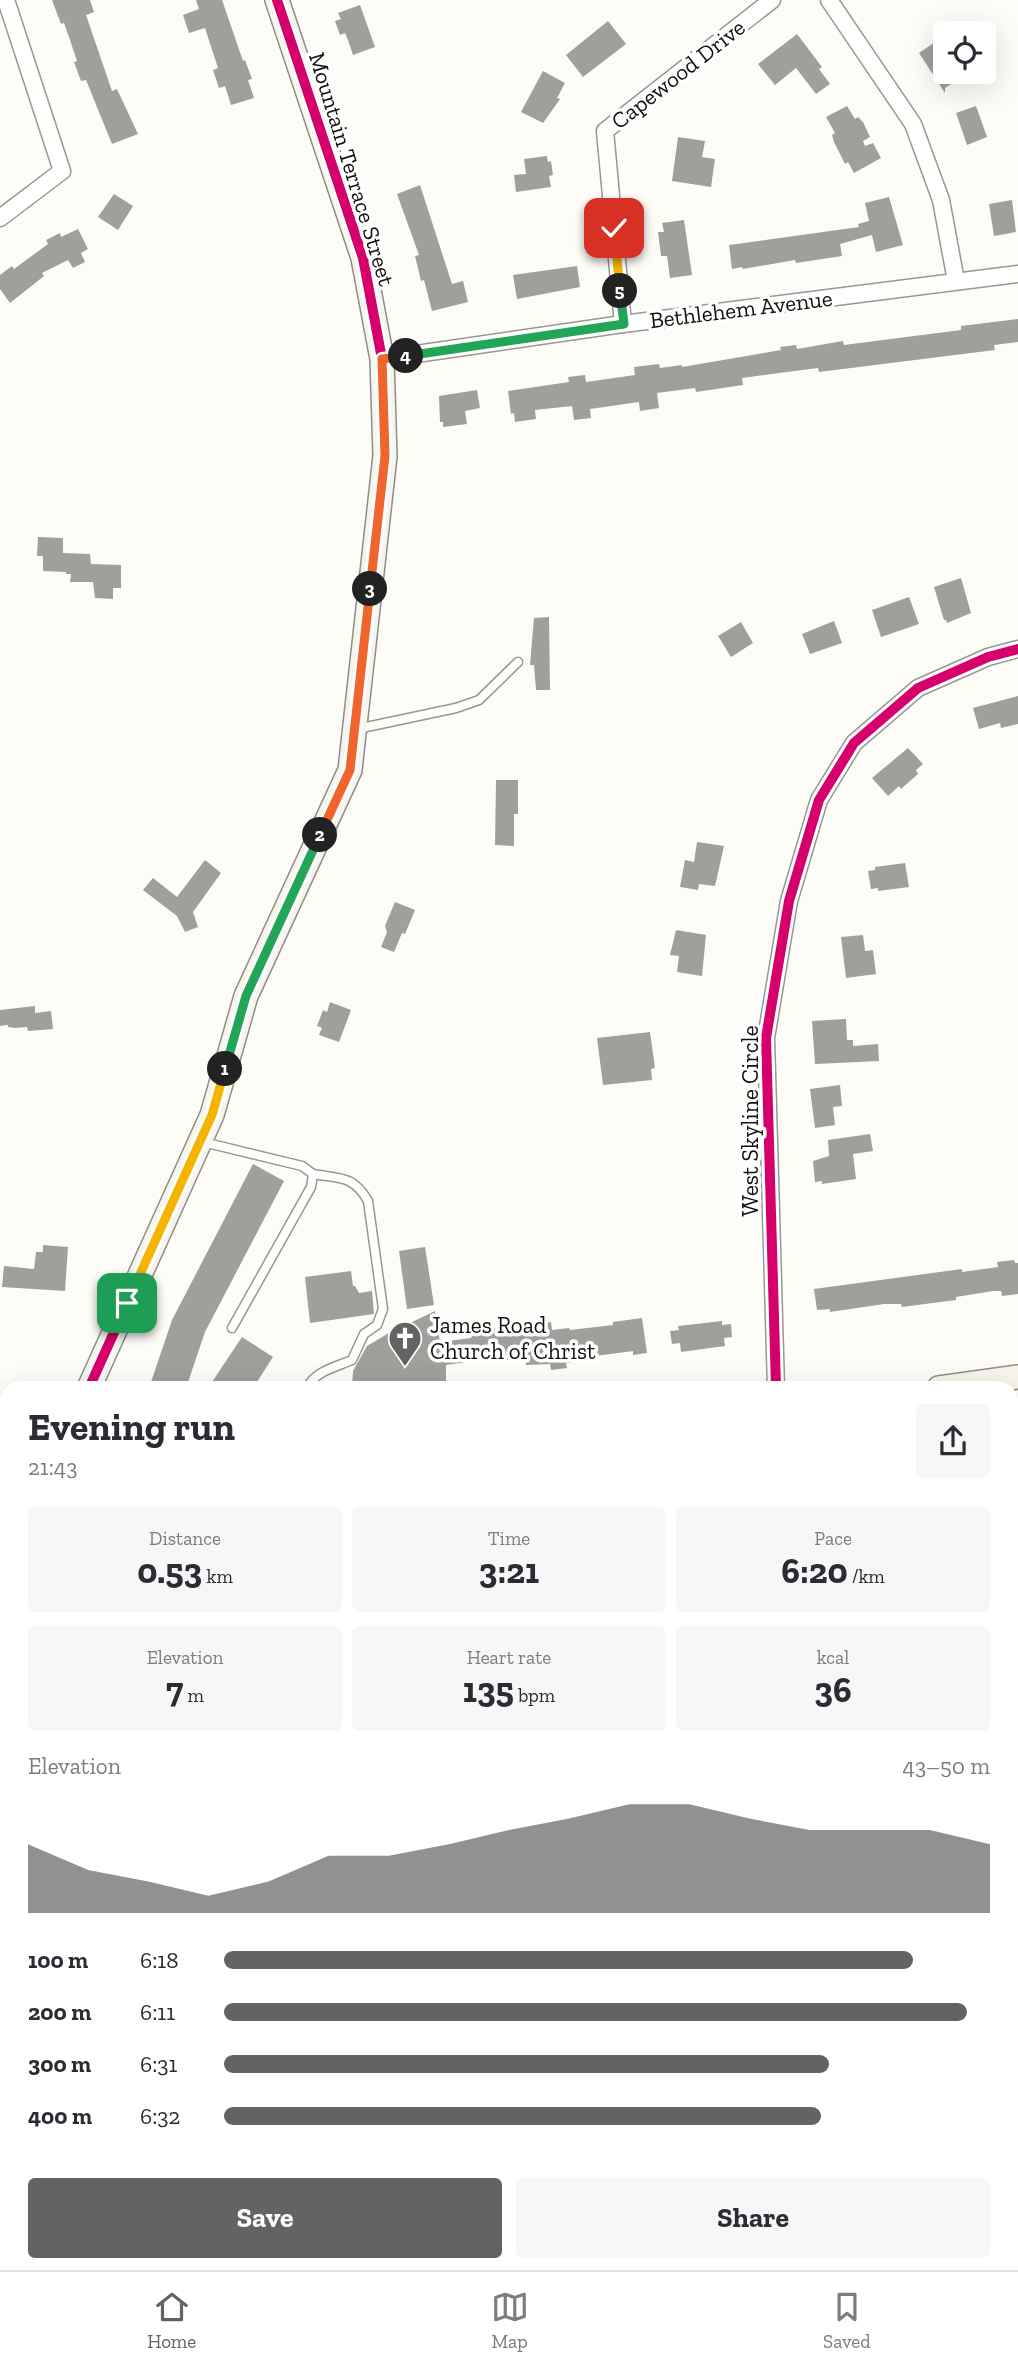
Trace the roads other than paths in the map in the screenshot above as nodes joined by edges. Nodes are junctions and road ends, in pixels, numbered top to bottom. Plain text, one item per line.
1 (6, 0) edge
2 (277, 0) edge
3 (772, 0) edge
4 (829, 0) edge
5 (0, 218) edge
6 (1018, 274) edge
7 (956, 281) junction
8 (624, 324) junction
9 (382, 359) junction
10 (1018, 649) edge
11 (518, 662) dead end
12 (354, 730) junction
13 (200, 1142) junction
14 (313, 1174) junction
15 (232, 1328) dead end
16 (1018, 1377) edge
17 (92, 1381) edge
18 (311, 1381) edge
19 (776, 1381) edge
20 (989, 1381) edge

1 - 5 street
2 - 9 street, Mountain Terrace Street
3 - 8 street, Capewood Drive
4 - 7 street
6 - 7 street, Bethlehem Avenue
7 - 8 street, Bethlehem Avenue
8 - 9 street, Bethlehem Avenue
9 - 12 street, Mountain Terrace Street
10 - 19 street, West Skyline Circle
11 - 12 lane
12 - 13 street, Mountain Terrace Street
13 - 14 lane
13 - 17 street, Mountain Terrace Street
14 - 15 lane
14 - 18 lane
16 - 20 street

